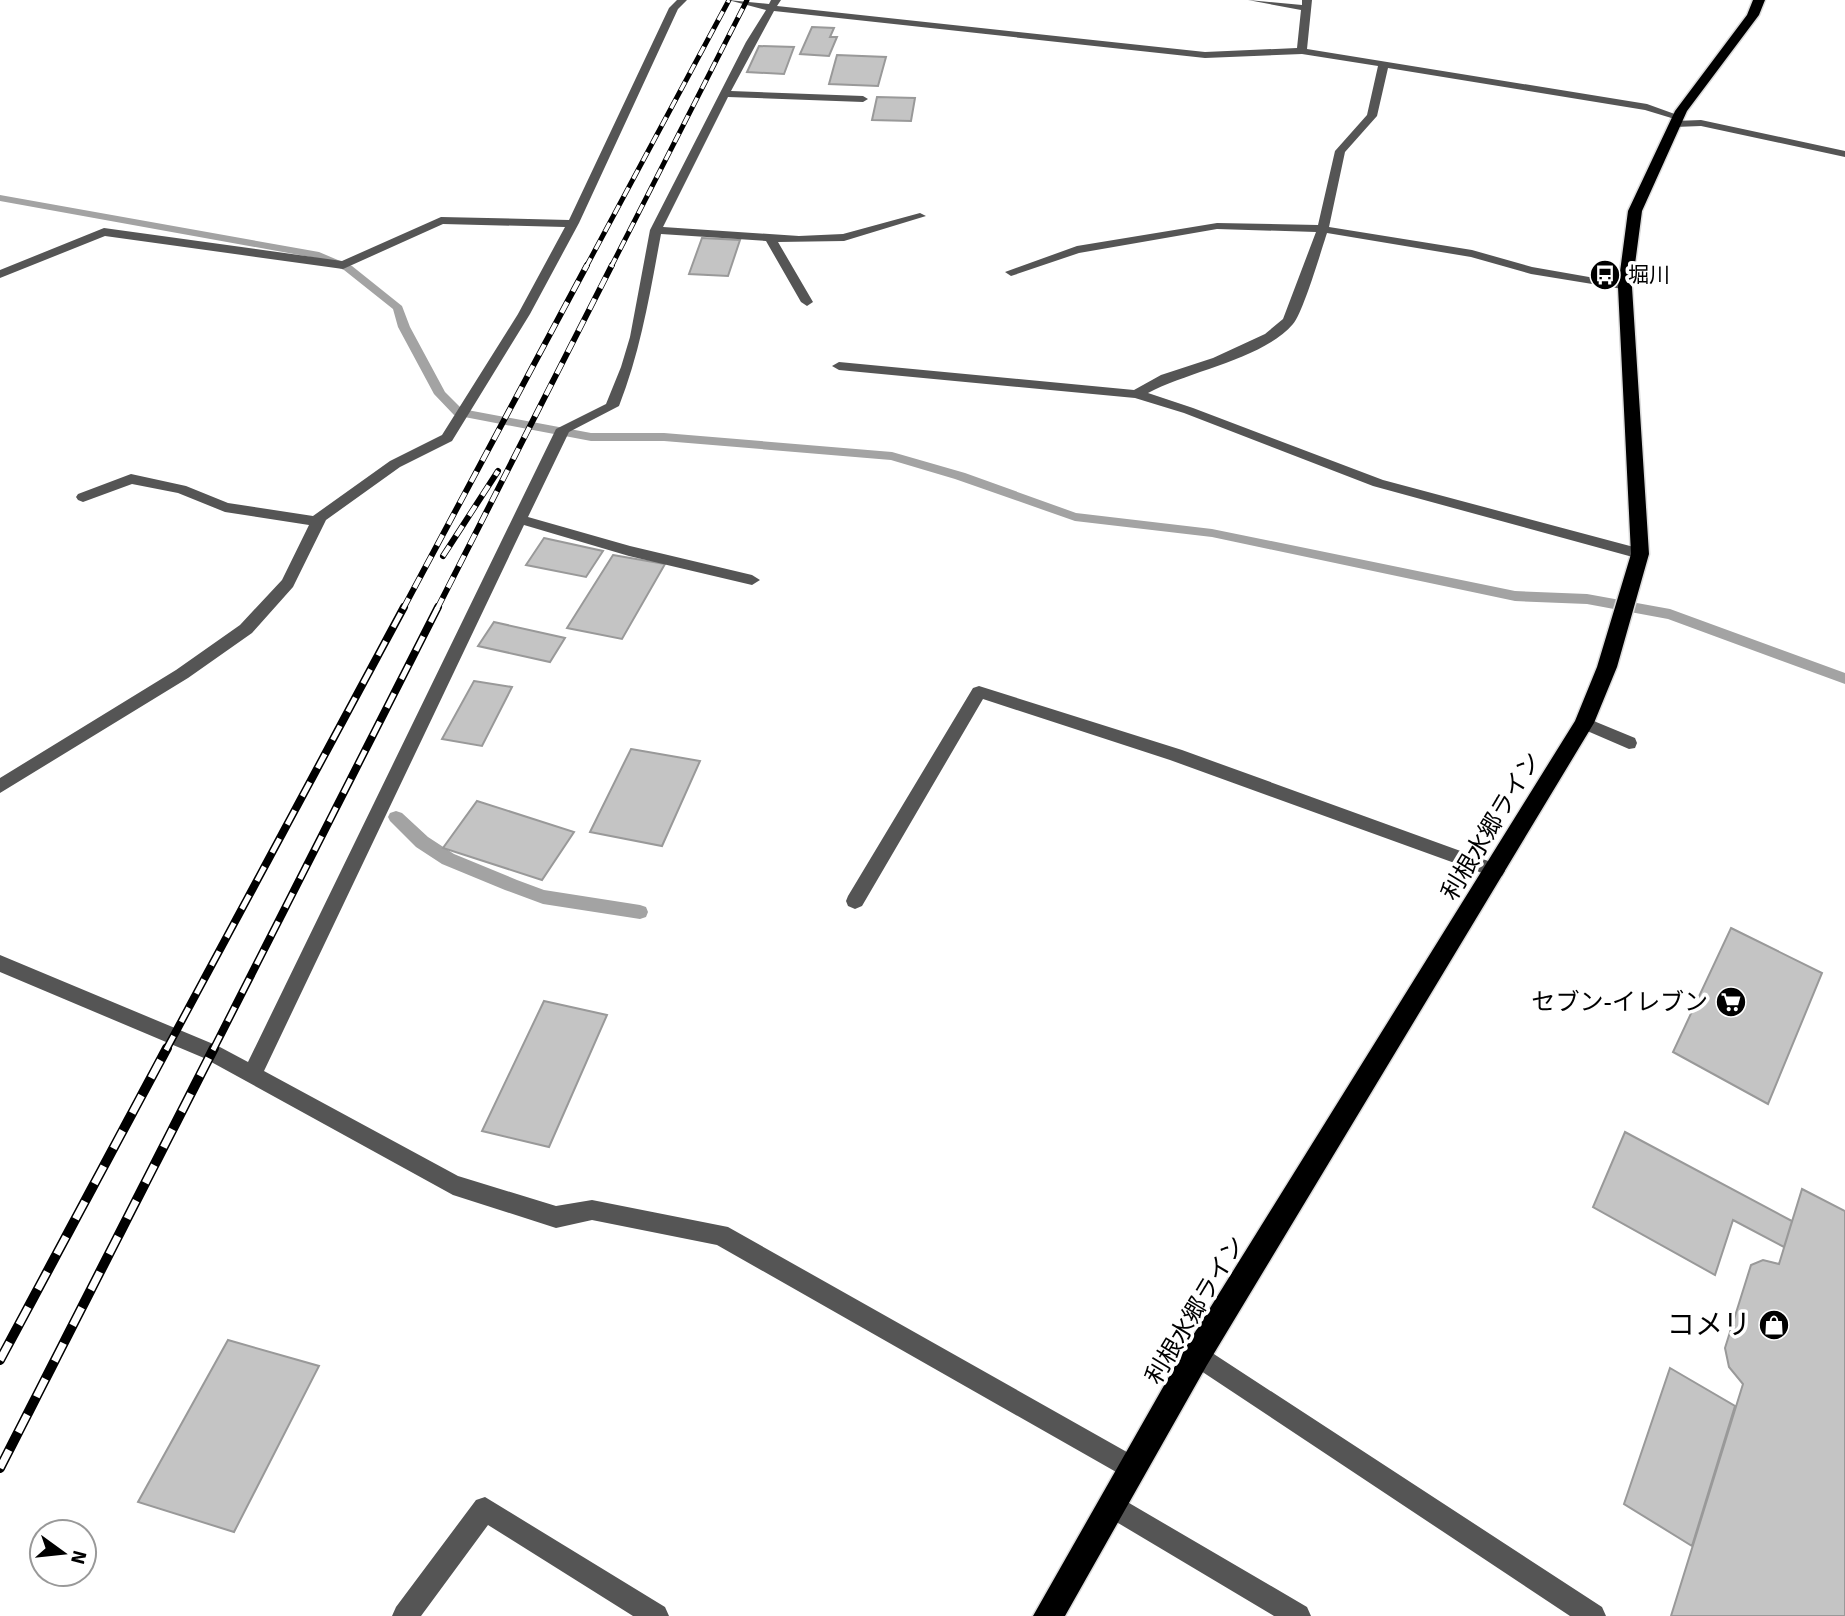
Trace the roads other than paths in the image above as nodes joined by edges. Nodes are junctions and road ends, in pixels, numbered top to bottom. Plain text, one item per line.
1 (682, 0) edge
2 (733, 0) edge
3 (1253, 0) edge
4 (1759, 0) edge
5 (774, 4) edge
6 (1306, 4) edge
7 (1302, 51) junction
8 (1383, 66) junction
9 (725, 93) junction
10 (863, 99) dead end
11 (1676, 120) junction
12 (1845, 154) edge
13 (920, 216) dead end
14 (573, 223) junction
15 (1322, 229) junction
16 (656, 230) junction
17 (770, 238) junction
18 (1011, 272) dead end
19 (0, 274) edge
20 (1625, 287) junction
21 (807, 302) dead end
22 (839, 366) dead end
23 (1136, 394) junction
24 (83, 497) dead end
25 (519, 519) junction
26 (318, 522) junction
27 (1640, 554) junction
28 (752, 580) dead end
29 (1584, 723) junction
30 (1629, 743) dead end
31 (0, 786) edge
32 (1496, 871) junction
33 (855, 901) dead end
34 (0, 963) edge
35 (252, 1074) junction
36 (1197, 1355) junction
37 (1132, 1469) junction
38 (1112, 1505) junction
39 (405, 1616) edge
40 (656, 1616) edge
41 (1048, 1616) edge
42 (1297, 1616) edge
43 (1593, 1616) edge

1 - 14 street
2 - 5 street
3 - 6 street
4 - 11 highway, 利根水郷ライン
5 - 7 street
5 - 9 street
6 - 7 street
7 - 8 street
8 - 11 street
8 - 15 street
9 - 10 street
9 - 16 street
11 - 12 street
11 - 20 highway, 利根水郷ライン
13 - 17 street
14 - 19 street
14 - 26 street
15 - 18 street
15 - 20 street
15 - 23 street
16 - 17 street
16 - 25 street
17 - 21 street
20 - 27 highway, 利根水郷ライン
22 - 23 street
23 - 27 street
24 - 26 street
25 - 28 street
25 - 35 street
26 - 31 street
27 - 29 highway, 利根水郷ライン
29 - 30 street
29 - 32 highway, 利根水郷ライン
32 - 33 street
32 - 36 highway, 利根水郷ライン
34 - 35 street
35 - 37 street
36 - 37 highway, 利根水郷ライン
36 - 43 street
37 - 38 highway, 利根水郷ライン
38 - 41 highway, 利根水郷ライン
38 - 42 street
39 - 40 street

